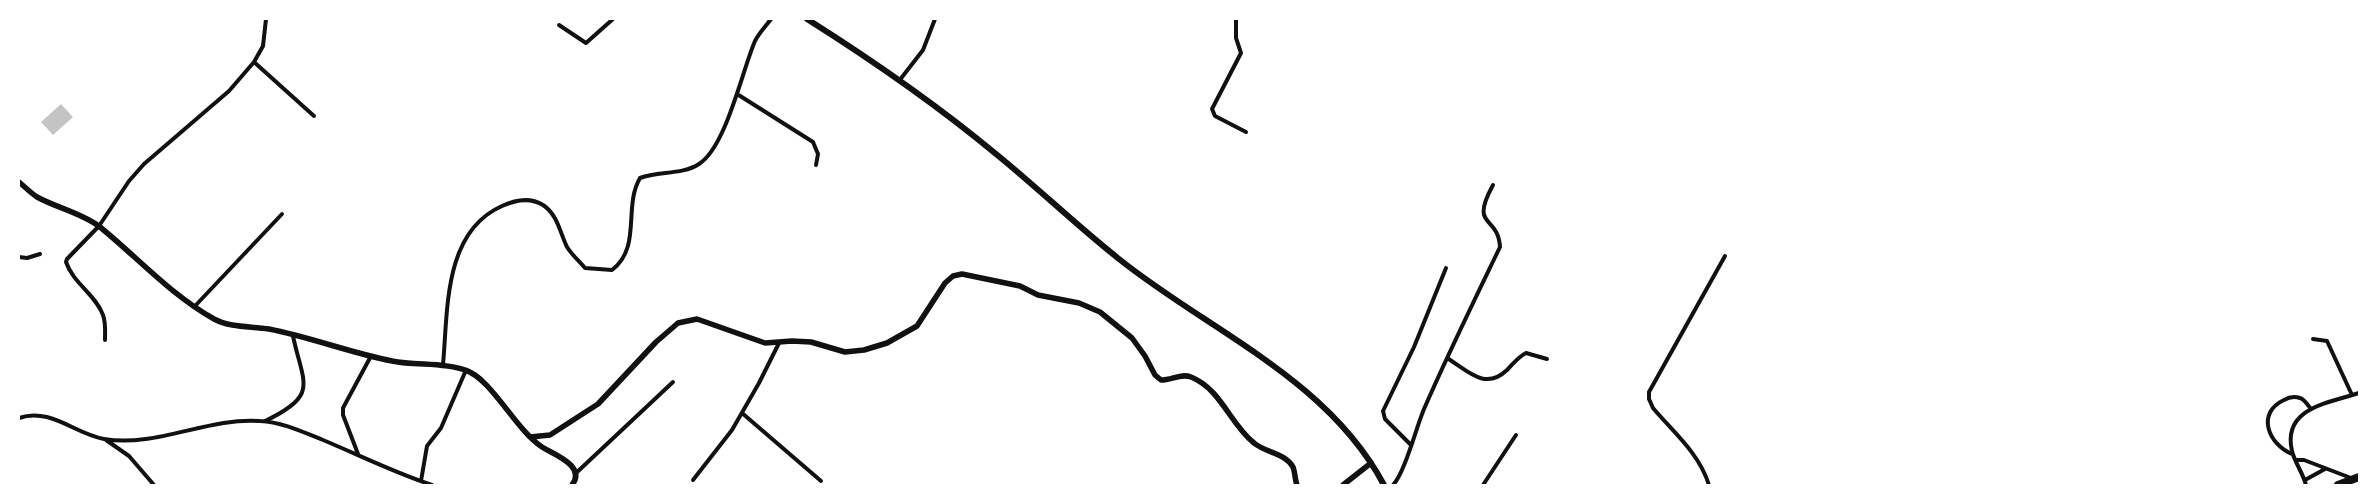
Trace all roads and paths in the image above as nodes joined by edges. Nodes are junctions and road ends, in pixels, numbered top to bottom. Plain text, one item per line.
1 (266, 19) edge
2 (613, 19) edge
3 (771, 19) edge
4 (807, 19) edge
5 (935, 19) edge
6 (1236, 19) edge
7 (559, 25) dead end
8 (254, 62) junction
9 (899, 81) junction
10 (737, 94) junction
11 (314, 116) dead end
12 (1246, 132) dead end
13 (816, 166) dead end
14 (19, 182) edge
15 (1493, 185) dead end
16 (282, 214) dead end
17 (99, 226) junction
18 (40, 254) dead end
19 (1726, 256) dead end
20 (19, 257) edge
21 (1446, 268) dead end
22 (195, 306) junction
23 (293, 336) junction
24 (2314, 339) dead end
25 (105, 340) dead end
26 (779, 343) junction
27 (371, 356) junction
28 (1447, 358) junction
29 (1547, 359) dead end
30 (443, 365) junction
31 (466, 370) junction
32 (673, 382) dead end
33 (2359, 393) edge
34 (2352, 395) junction
35 (2311, 409) junction
36 (742, 413) junction
37 (19, 418) edge
38 (264, 421) junction
39 (1516, 435) dead end
40 (530, 437) junction
41 (105, 440) junction
42 (1411, 446) junction
43 (358, 454) junction
44 (2292, 454) junction
45 (2297, 460) junction
46 (1371, 463) junction
47 (2325, 469) junction
48 (575, 474) junction
49 (2356, 478) edge
50 (693, 480) dead end
51 (421, 481) junction
52 (822, 481) dead end
53 (2305, 483) edge
54 (154, 485) edge
55 (432, 485) edge
56 (572, 485) edge
57 (1297, 485) edge
58 (1344, 485) edge
59 (1384, 485) edge
60 (1393, 485) edge
61 (1483, 485) edge
62 (1709, 485) edge
63 (2338, 485) edge

1 - 8 street
2 - 7 street
3 - 10 street
4 - 9 main road
5 - 9 street
6 - 12 street
8 - 11 street
8 - 17 street
9 - 46 main road
10 - 13 street
10 - 30 street
14 - 17 street
15 - 28 street
16 - 22 street
17 - 22 street
17 - 25 street
18 - 20 street
19 - 62 street
21 - 42 street
22 - 23 street
23 - 27 street
23 - 38 street
24 - 34 street
26 - 36 street
26 - 40 street
26 - 57 street
27 - 30 street
27 - 43 street
28 - 29 street
28 - 42 street
30 - 31 street
31 - 40 street
31 - 51 street
32 - 48 street
33 - 34 street
34 - 35 street
35 - 44 street
35 - 44 street
36 - 50 street
36 - 52 street
37 - 41 street
38 - 41 street
38 - 43 street
39 - 61 street
40 - 48 street
41 - 54 street
42 - 60 street
43 - 51 street
44 - 45 street
45 - 47 street
45 - 53 street
46 - 58 street
46 - 59 main road
47 - 49 street
47 - 53 street
48 - 56 street
49 - 63 highway
51 - 55 street

